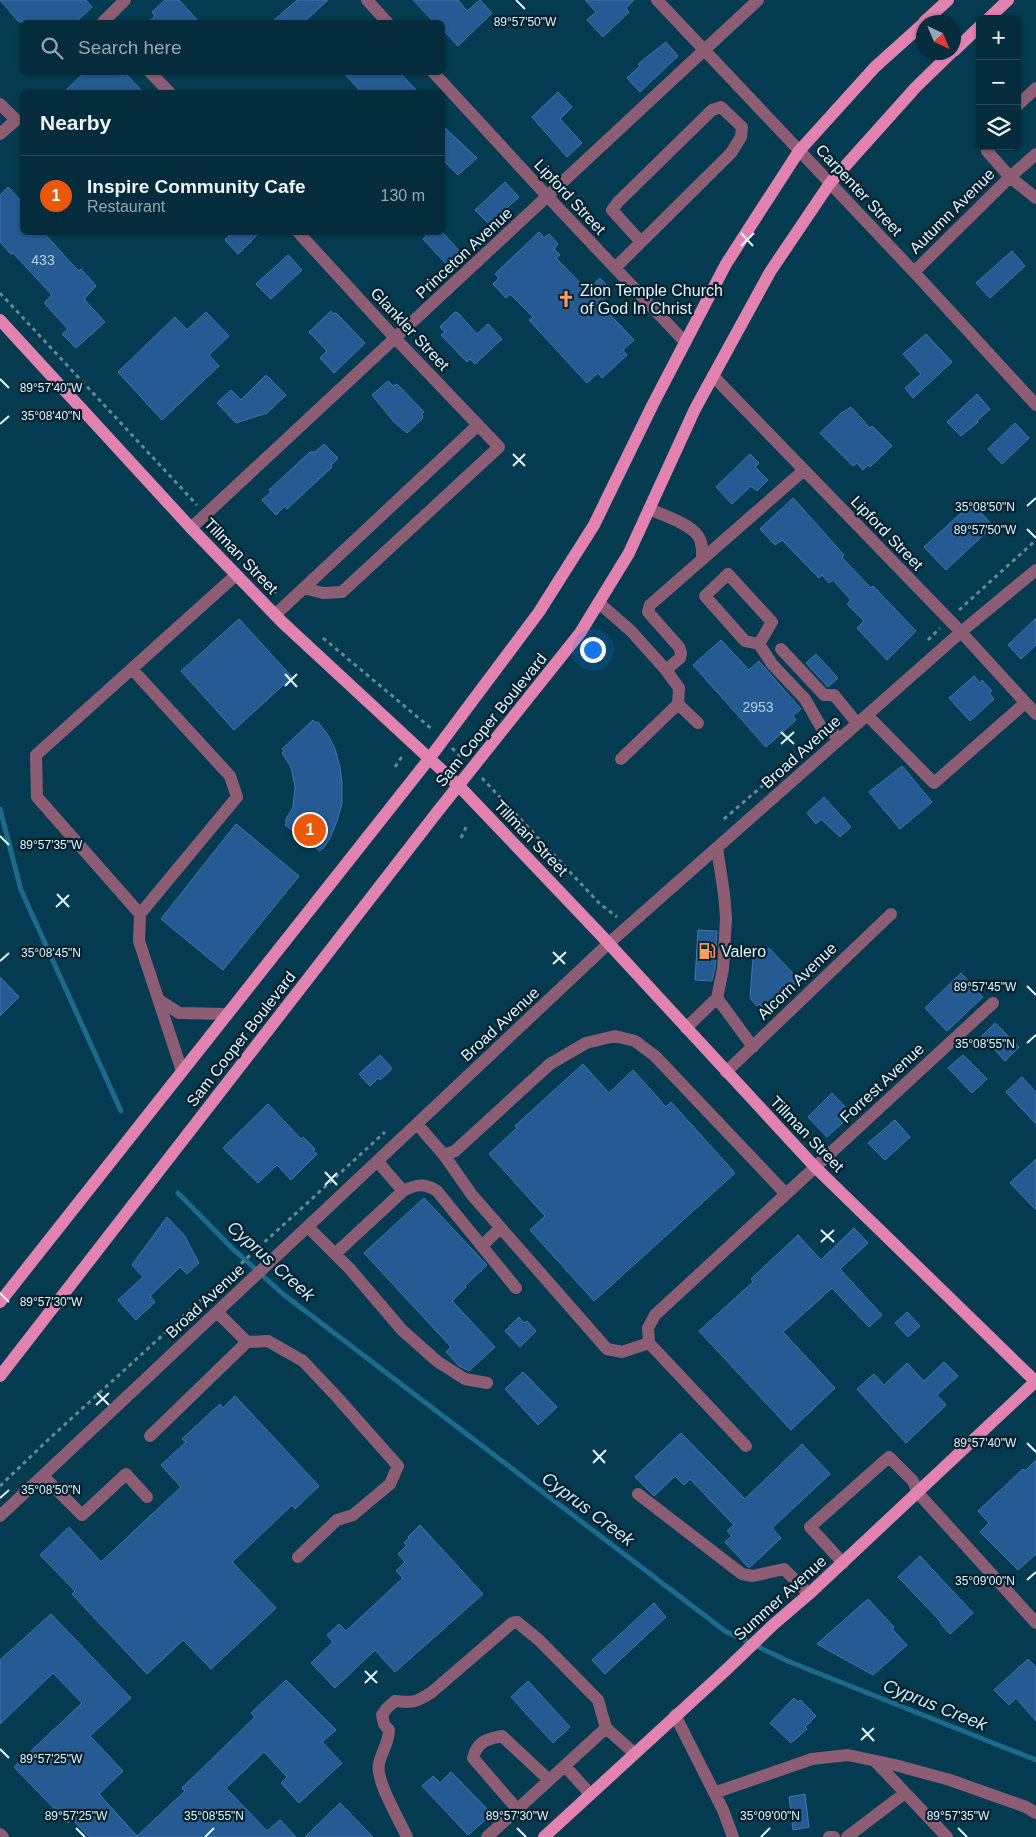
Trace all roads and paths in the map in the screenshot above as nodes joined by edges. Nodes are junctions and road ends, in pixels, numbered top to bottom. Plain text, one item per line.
1 (125, 0) edge
2 (367, 0) edge
3 (657, 0) edge
4 (758, 0) edge
5 (948, 0) edge
6 (1008, 0) edge
7 (932, 15) edge
8 (992, 15) edge
9 (105, 20) edge
10 (385, 20) edge
11 (916, 30) edge
12 (976, 30) edge
13 (961, 44) edge
14 (704, 50) junction
15 (945, 60) edge
16 (153, 75) edge
17 (436, 75) edge
18 (1036, 88) edge
19 (166, 90) edge
20 (0, 104) edge
21 (1018, 105) edge
22 (0, 134) edge
23 (987, 150) edge
24 (799, 151) junction
25 (1036, 154) edge
26 (1010, 177) junction
27 (830, 183) junction
28 (548, 197) junction
29 (1036, 198) edge
30 (301, 235) edge
31 (641, 242) junction
32 (615, 268) junction
33 (914, 272) junction
34 (0, 320) edge
35 (395, 338) junction
36 (685, 342) junction
37 (713, 376) junction
38 (1036, 404) edge
39 (478, 425) junction
40 (803, 471) junction
41 (649, 508) junction
42 (191, 528) junction
43 (702, 560) junction
44 (1036, 570) edge
45 (236, 575) junction
46 (304, 588) junction
47 (599, 603) junction
48 (275, 615) junction
49 (961, 632) junction
50 (759, 644) junction
51 (781, 649) dead end
52 (132, 669) junction
53 (666, 670) junction
54 (1025, 703) junction
55 (678, 704) junction
56 (1036, 714) edge
57 (862, 719) junction
58 (698, 723) dead end
59 (841, 738) junction
60 (402, 754) dead end
61 (429, 759) junction
62 (621, 759) dead end
63 (395, 767) dead end
64 (459, 786) junction
65 (467, 826) dead end
66 (461, 838) dead end
67 (717, 848) junction
68 (140, 914) junction
69 (891, 914) dead end
70 (609, 944) junction
71 (717, 998) junction
72 (159, 1000) junction
73 (993, 1003) dead end
74 (227, 1014) junction
75 (686, 1028) junction
76 (753, 1046) junction
77 (182, 1071) junction
78 (726, 1072) junction
79 (417, 1124) junction
80 (444, 1154) junction
81 (378, 1162) junction
82 (815, 1167) junction
83 (404, 1191) junction
84 (786, 1194) junction
85 (308, 1227) junction
86 (500, 1228) junction
87 (265, 1242) dead end
88 (482, 1246) junction
89 (335, 1254) junction
90 (516, 1288) dead end
91 (0, 1302) edge
92 (217, 1312) junction
93 (247, 1342) junction
94 (649, 1343) junction
95 (0, 1376) edge
96 (1036, 1381) edge
97 (487, 1383) dead end
98 (150, 1436) dead end
99 (746, 1446) dead end
100 (43, 1476) junction
101 (0, 1486) edge
102 (918, 1493) junction
103 (638, 1494) dead end
104 (147, 1497) dead end
105 (0, 1516) edge
106 (298, 1557) dead end
107 (843, 1563) junction
108 (809, 1594) junction
109 (1036, 1623) edge
110 (675, 1715) junction
111 (606, 1728) junction
112 (634, 1753) junction
113 (875, 1761) junction
114 (565, 1766) junction
115 (549, 1780) junction
116 (714, 1793) junction
117 (905, 1793) junction
118 (590, 1794) junction
119 (517, 1810) junction
120 (1036, 1813) edge
121 (0, 1834) edge
122 (3, 1837) edge
123 (407, 1837) edge
124 (487, 1837) edge
125 (544, 1837) edge
126 (733, 1837) edge
127 (829, 1837) edge
128 (834, 1837) edge
129 (847, 1837) edge
130 (948, 1837) edge

1 - 9 street
2 - 10 street
3 - 14 street, Carpenter Street
4 - 14 street, Princeton Avenue
5 - 7 main road, Sam Cooper Boulevard
6 - 8 main road
11 - 24 main road, Sam Cooper Boulevard
12 - 13 main road, Sam Cooper Boulevard
14 - 24 street, Carpenter Street
14 - 28 street, Princeton Avenue
15 - 27 main road, Sam Cooper Boulevard
16 - 19 street
17 - 28 street, Lipford Street
18 - 21 street
20 - 22 street
23 - 26 street
24 - 27 street, Carpenter Street
24 - 36 main road, Sam Cooper Boulevard
25 - 26 street, Autumn Avenue
26 - 29 street
26 - 33 street, Autumn Avenue
27 - 33 street, Carpenter Street
27 - 37 main road, Sam Cooper Boulevard
28 - 32 street, Lipford Street
28 - 35 street, Princeton Avenue
30 - 35 street, Glankler Street
31 - 31 street
31 - 32 street
32 - 36 street, Lipford Street
33 - 38 street, Carpenter Street
34 - 42 main road, Tillman Street
35 - 39 street, Glankler Street
35 - 42 street, Princeton Avenue
36 - 61 main road, Sam Cooper Boulevard
37 - 40 street, Lipford Street
37 - 41 main road, Sam Cooper Boulevard
39 - 46 street
39 - 46 street, Glankler Street
40 - 43 street
40 - 49 street, Lipford Street
41 - 43 street
41 - 47 main road, Sam Cooper Boulevard
42 - 45 main road, Tillman Street
43 - 53 street
44 - 49 street, Broad Avenue
45 - 48 main road, Tillman Street
45 - 52 street
46 - 48 street
47 - 53 street
47 - 64 main road, Sam Cooper Boulevard
48 - 61 main road, Tillman Street
49 - 54 street, Lipford Street
49 - 57 street, Broad Avenue
50 - 50 street
50 - 59 street
51 - 57 street
52 - 68 street
52 - 68 street
53 - 55 street
54 - 56 street, Lipford Street
54 - 57 street
55 - 58 street
55 - 62 street
57 - 59 street, Broad Avenue
59 - 67 street, Broad Avenue
60 - 63 path
61 - 64 main road, Tillman Street
61 - 74 main road, Sam Cooper Boulevard
64 - 70 main road, Tillman Street
64 - 95 main road, Sam Cooper Boulevard
65 - 66 path
67 - 70 street, Broad Avenue
67 - 71 street
68 - 72 street
69 - 76 street, Alcorn Avenue
70 - 75 main road, Tillman Street
70 - 79 street, Broad Avenue
71 - 75 street
71 - 76 street
72 - 74 street
72 - 77 street
73 - 82 street, Forrest Avenue
74 - 77 main road, Sam Cooper Boulevard
75 - 78 main road, Tillman Street
76 - 78 street, Alcorn Avenue
77 - 91 main road, Sam Cooper Boulevard
78 - 82 main road, Tillman Street
79 - 80 street
79 - 81 street, Broad Avenue
80 - 84 street
80 - 86 street
81 - 83 street
81 - 85 street, Broad Avenue
82 - 84 street, Forrest Avenue
82 - 96 main road, Tillman Street
83 - 88 street
83 - 89 street
84 - 94 street, Forrest Avenue
85 - 89 street
85 - 92 street, Broad Avenue
86 - 88 street
86 - 94 street
87 - 101 path
88 - 90 street
89 - 97 street
92 - 93 street
92 - 100 street, Broad Avenue
93 - 98 street
93 - 106 street
94 - 99 street
96 - 102 main road, Summer Avenue
100 - 104 street
100 - 105 street, Broad Avenue
102 - 107 main road, Summer Avenue
102 - 107 street
102 - 109 street
103 - 108 street
107 - 108 main road, Summer Avenue
108 - 110 main road, Summer Avenue
110 - 112 main road, Summer Avenue
110 - 116 street
111 - 112 street
111 - 114 street
111 - 123 street
112 - 118 main road, Summer Avenue
113 - 116 street
113 - 117 street
113 - 120 street
114 - 115 street
114 - 118 street
115 - 119 street
115 - 119 street
116 - 126 street
117 - 129 street
117 - 130 street
118 - 125 main road, Summer Avenue
119 - 124 street
121 - 122 street
127 - 128 street

